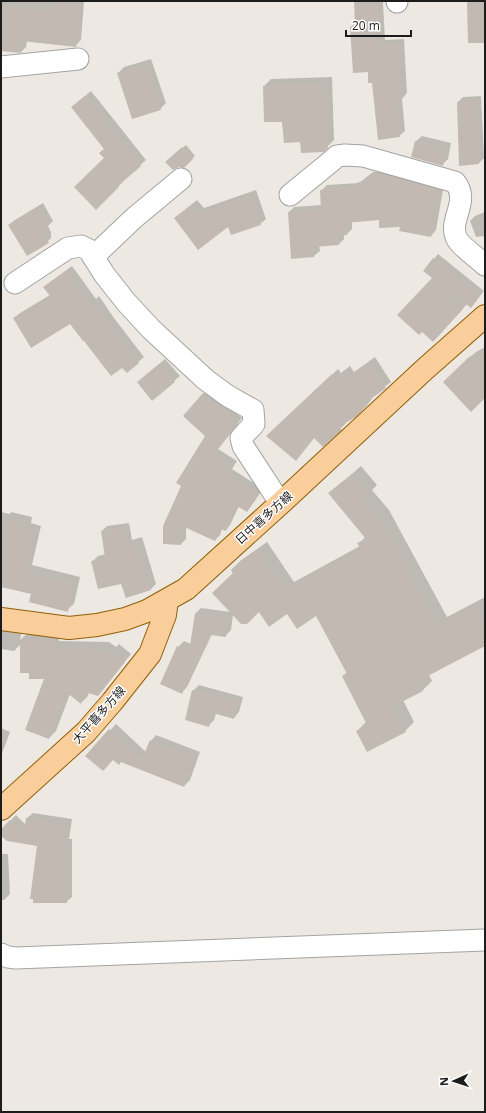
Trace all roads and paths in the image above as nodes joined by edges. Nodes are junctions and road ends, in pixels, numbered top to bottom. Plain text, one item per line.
1 (78, 59) dead end
2 (1, 66) edge
3 (181, 179) dead end
4 (290, 195) dead end
5 (93, 257) junction
6 (485, 265) edge
7 (15, 283) dead end
8 (485, 316) edge
9 (283, 501) junction
10 (167, 600) junction
11 (1, 618) edge
12 (1, 810) edge
13 (485, 940) edge
14 (1, 954) edge

1 - 2 street
3 - 5 street
4 - 6 street
5 - 7 street
5 - 9 street
8 - 9 main road, 日中喜多方線
9 - 10 main road, 日中喜多方線
10 - 11 main road, 日中喜多方線
10 - 12 main road, 大平喜多方線
13 - 14 street

